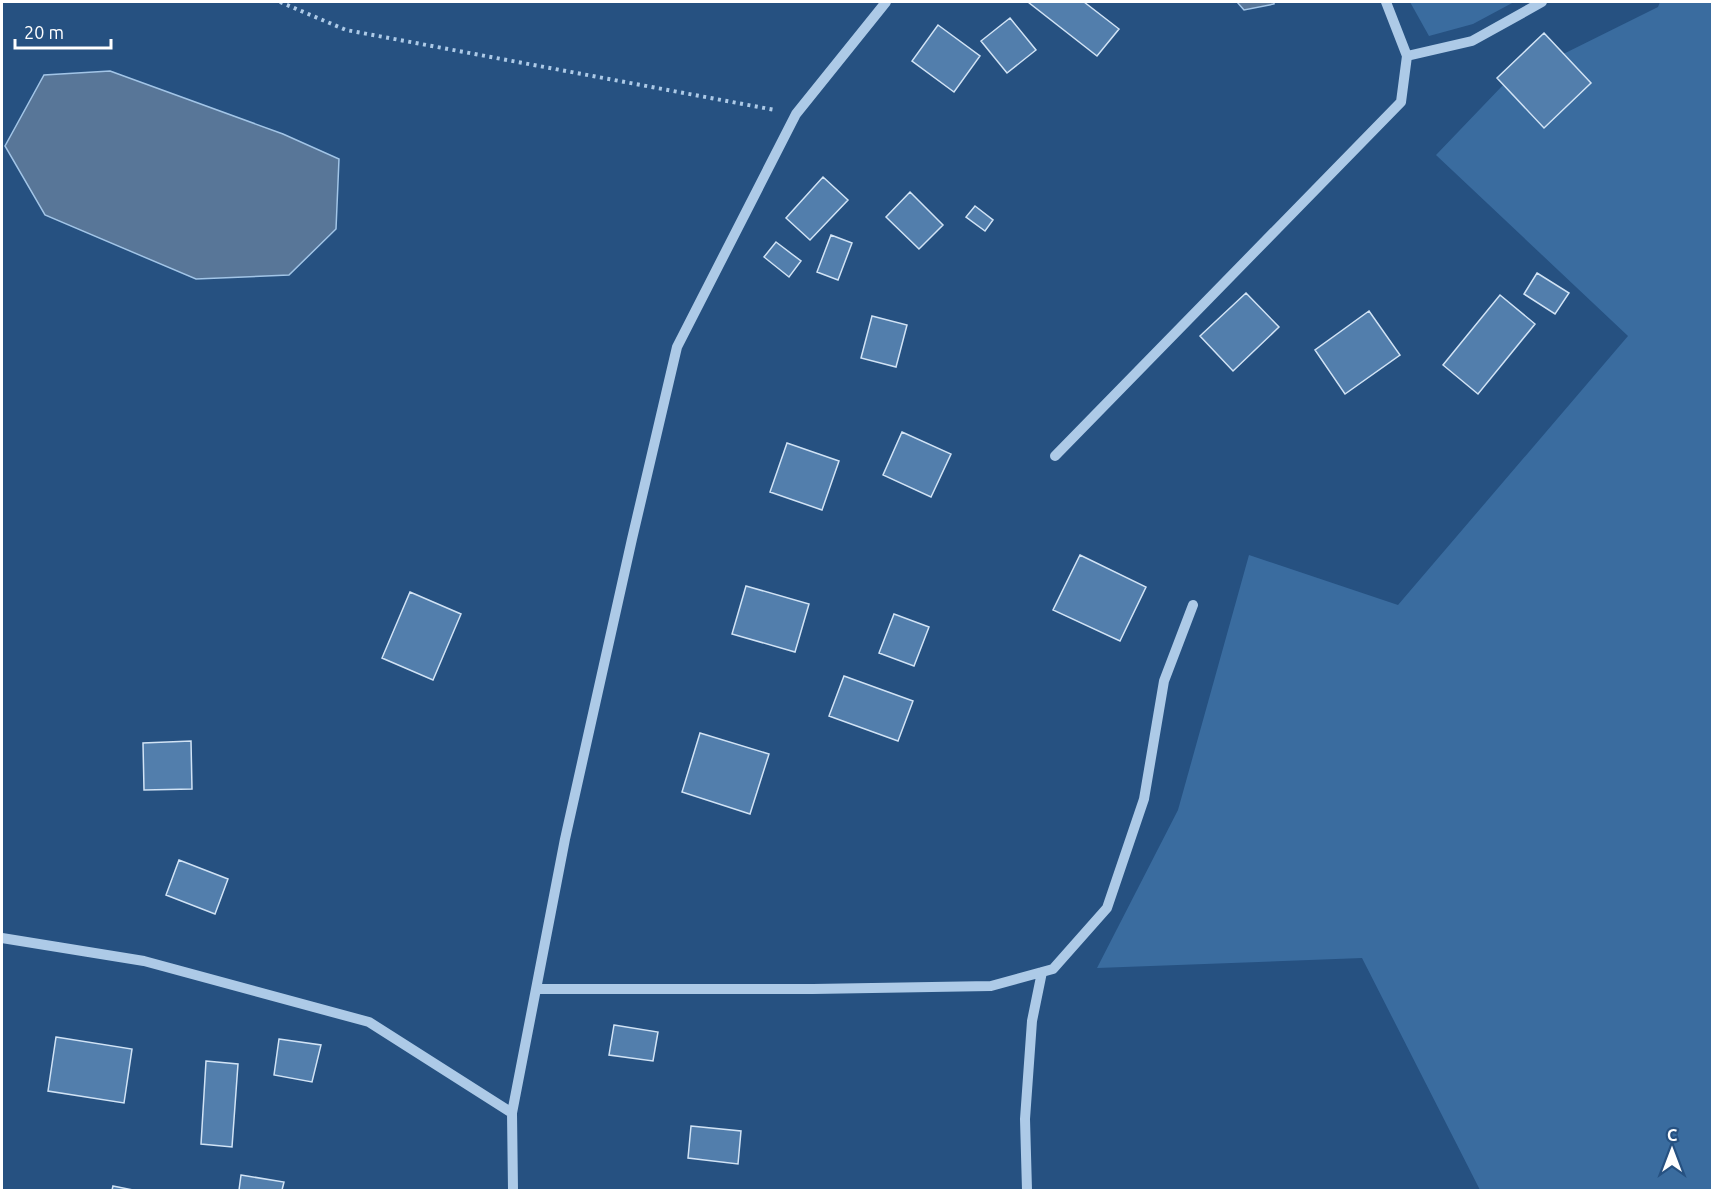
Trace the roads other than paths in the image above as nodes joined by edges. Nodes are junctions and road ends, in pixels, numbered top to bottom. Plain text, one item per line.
1 (886, 2) edge
2 (1386, 2) edge
3 (1542, 2) edge
4 (1407, 56) junction
5 (1055, 456) dead end
6 (1193, 605) dead end
7 (2, 938) edge
8 (1042, 972) junction
9 (536, 989) junction
10 (512, 1113) junction
11 (513, 1191) edge
12 (1027, 1191) edge

1 - 9 street
2 - 4 street
3 - 4 street
4 - 5 street
6 - 8 street
7 - 10 street
8 - 9 street
8 - 12 street
9 - 10 street
10 - 11 street

